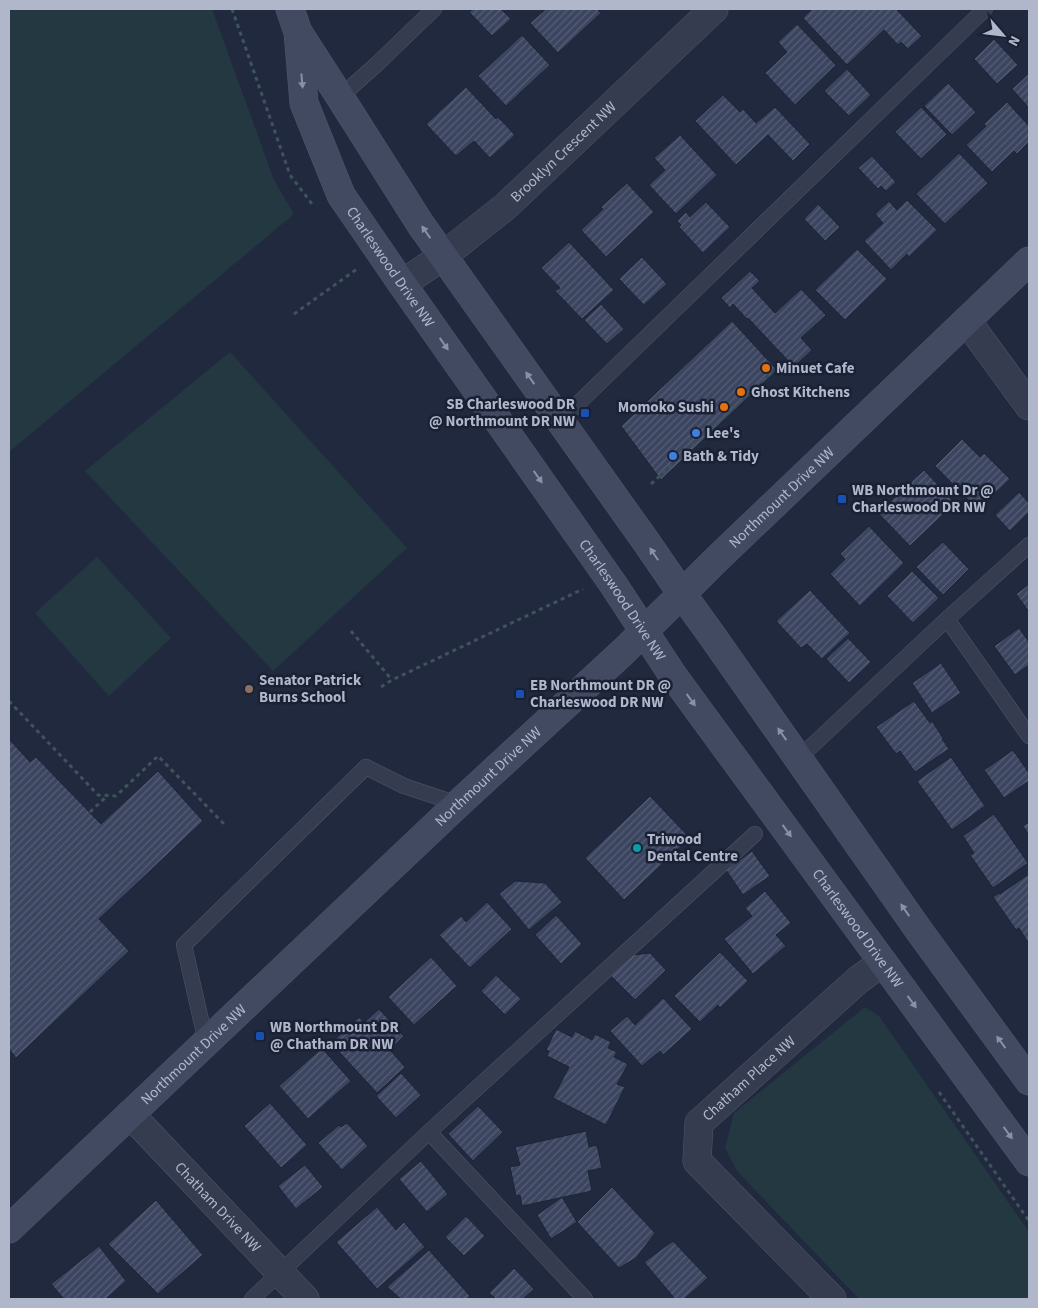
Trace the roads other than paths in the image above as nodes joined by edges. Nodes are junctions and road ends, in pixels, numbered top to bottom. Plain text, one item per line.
1 (434, 9) edge
2 (714, 9) edge
3 (985, 9) edge
4 (294, 20) edge
5 (340, 97) junction
6 (443, 256) junction
7 (1029, 261) edge
8 (402, 284) junction
9 (967, 322) junction
10 (1029, 406) edge
11 (560, 421) junction
12 (1029, 545) edge
13 (682, 594) junction
14 (947, 619) junction
15 (644, 631) junction
16 (1029, 736) edge
17 (799, 758) junction
18 (458, 804) junction
19 (755, 834) dead end
20 (883, 962) junction
21 (206, 1042) junction
22 (1029, 1081) edge
23 (130, 1114) junction
24 (429, 1132) junction
25 (1029, 1162) edge
26 (9, 1229) edge
27 (280, 1273) junction
28 (252, 1299) edge
29 (304, 1299) edge
30 (585, 1299) edge
31 (832, 1299) edge

1 - 5 lane
2 - 6 street, Brooklyn Crescent NW
3 - 11 lane
4 - 5 street, Charleswood Drive NW
4 -> 8 street, Charleswood Drive NW
6 -> 5 street, Charleswood Drive NW
6 - 8 street, Brooklyn Crescent NW
11 -> 6 street, Charleswood Drive NW
7 - 9 street, Northmount Drive NW
8 -> 15 street, Charleswood Drive NW
9 - 10 street
9 - 13 street, Northmount Drive NW
13 -> 11 street, Charleswood Drive NW
12 - 14 lane
13 - 15 street, Northmount Drive NW
17 -> 13 street, Charleswood Drive NW
14 - 16 lane
14 - 17 lane
15 - 18 street, Northmount Drive NW
15 -> 20 street, Charleswood Drive NW
22 -> 17 street, Charleswood Drive NW
18 - 21 street, Northmount Drive NW
18 - 21 lane
19 - 24 lane
20 -> 25 street, Charleswood Drive NW
20 - 31 street, Chatham Place NW
21 - 23 street, Northmount Drive NW
23 - 26 street, Northmount Drive NW
23 - 27 street, Chatham Drive NW
24 - 27 lane
24 - 30 lane
27 - 28 lane
27 - 29 street, Chatham Drive NW

